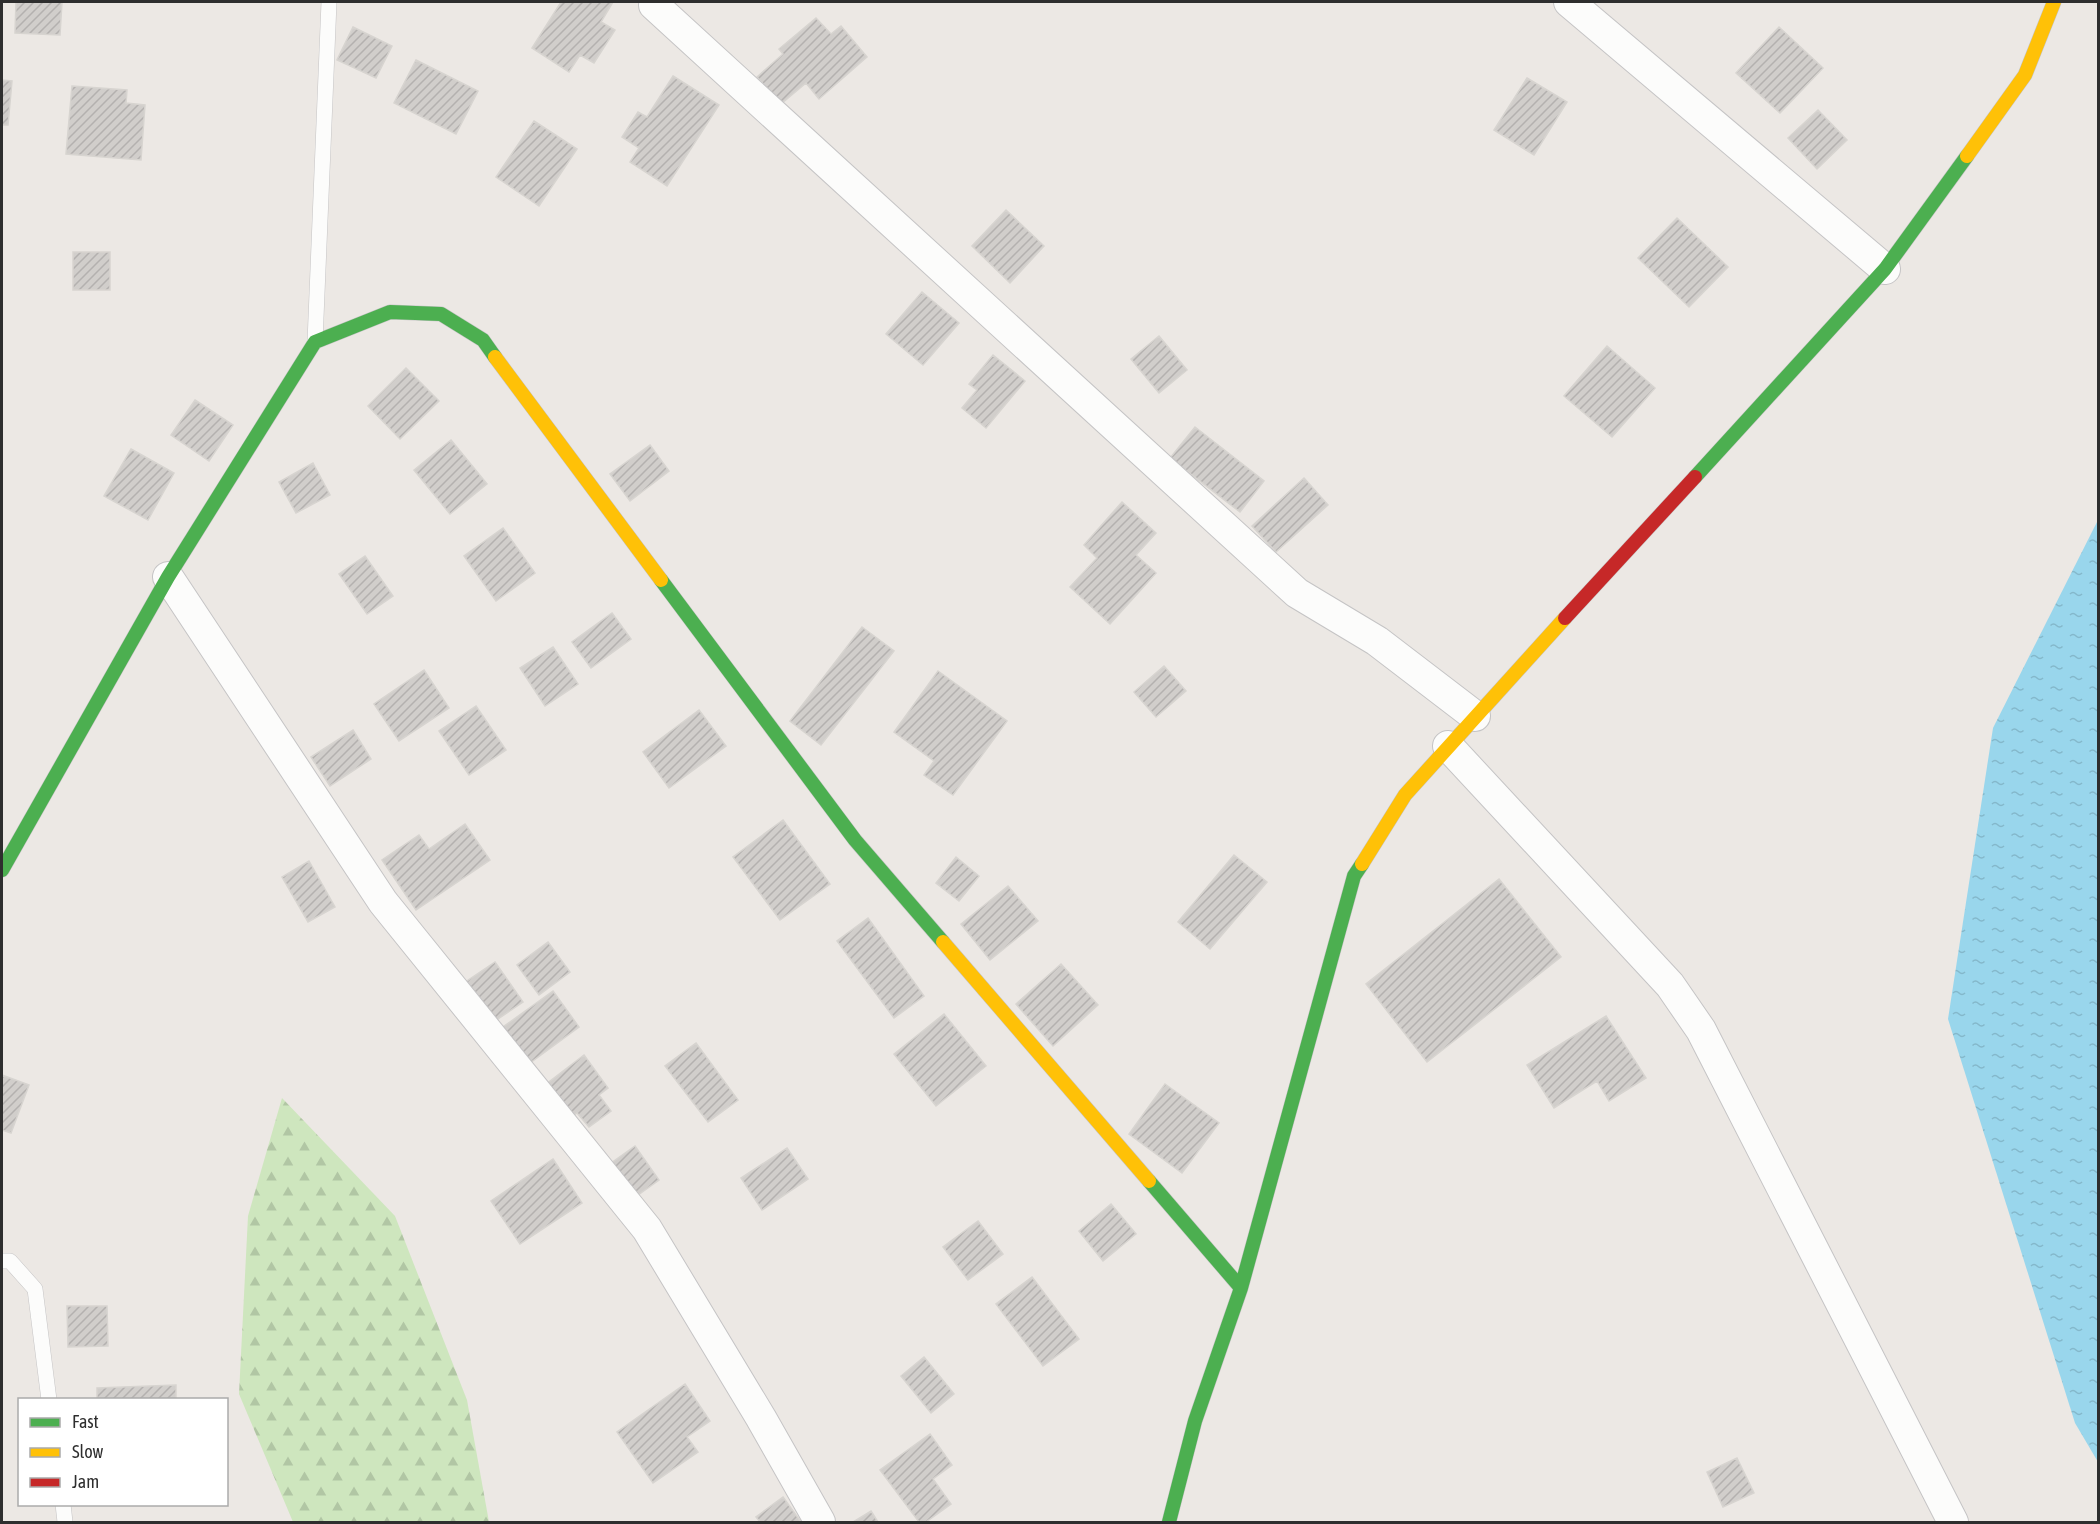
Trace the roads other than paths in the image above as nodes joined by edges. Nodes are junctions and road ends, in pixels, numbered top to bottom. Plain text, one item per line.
1 (329, 2) edge
2 (1569, 2) edge
3 (2054, 2) edge
4 (654, 5) dead end
5 (1885, 269) junction
6 (315, 342) junction
7 (168, 577) junction
8 (1475, 716) junction
9 (1448, 746) junction
10 (2, 870) edge
11 (2, 1261) edge
12 (1241, 1288) junction
13 (49, 1398) edge
14 (63, 1506) edge
15 (65, 1522) edge
16 (819, 1522) edge
17 (1169, 1522) edge
18 (1953, 1522) edge

1 - 6 lane
2 - 5 street
3 - 5 street
4 - 8 street
5 - 8 street
6 - 7 street
6 - 12 street
7 - 10 street
7 - 16 street
8 - 9 street
9 - 12 street
9 - 18 street
11 - 13 lane
12 - 17 street
14 - 15 lane

